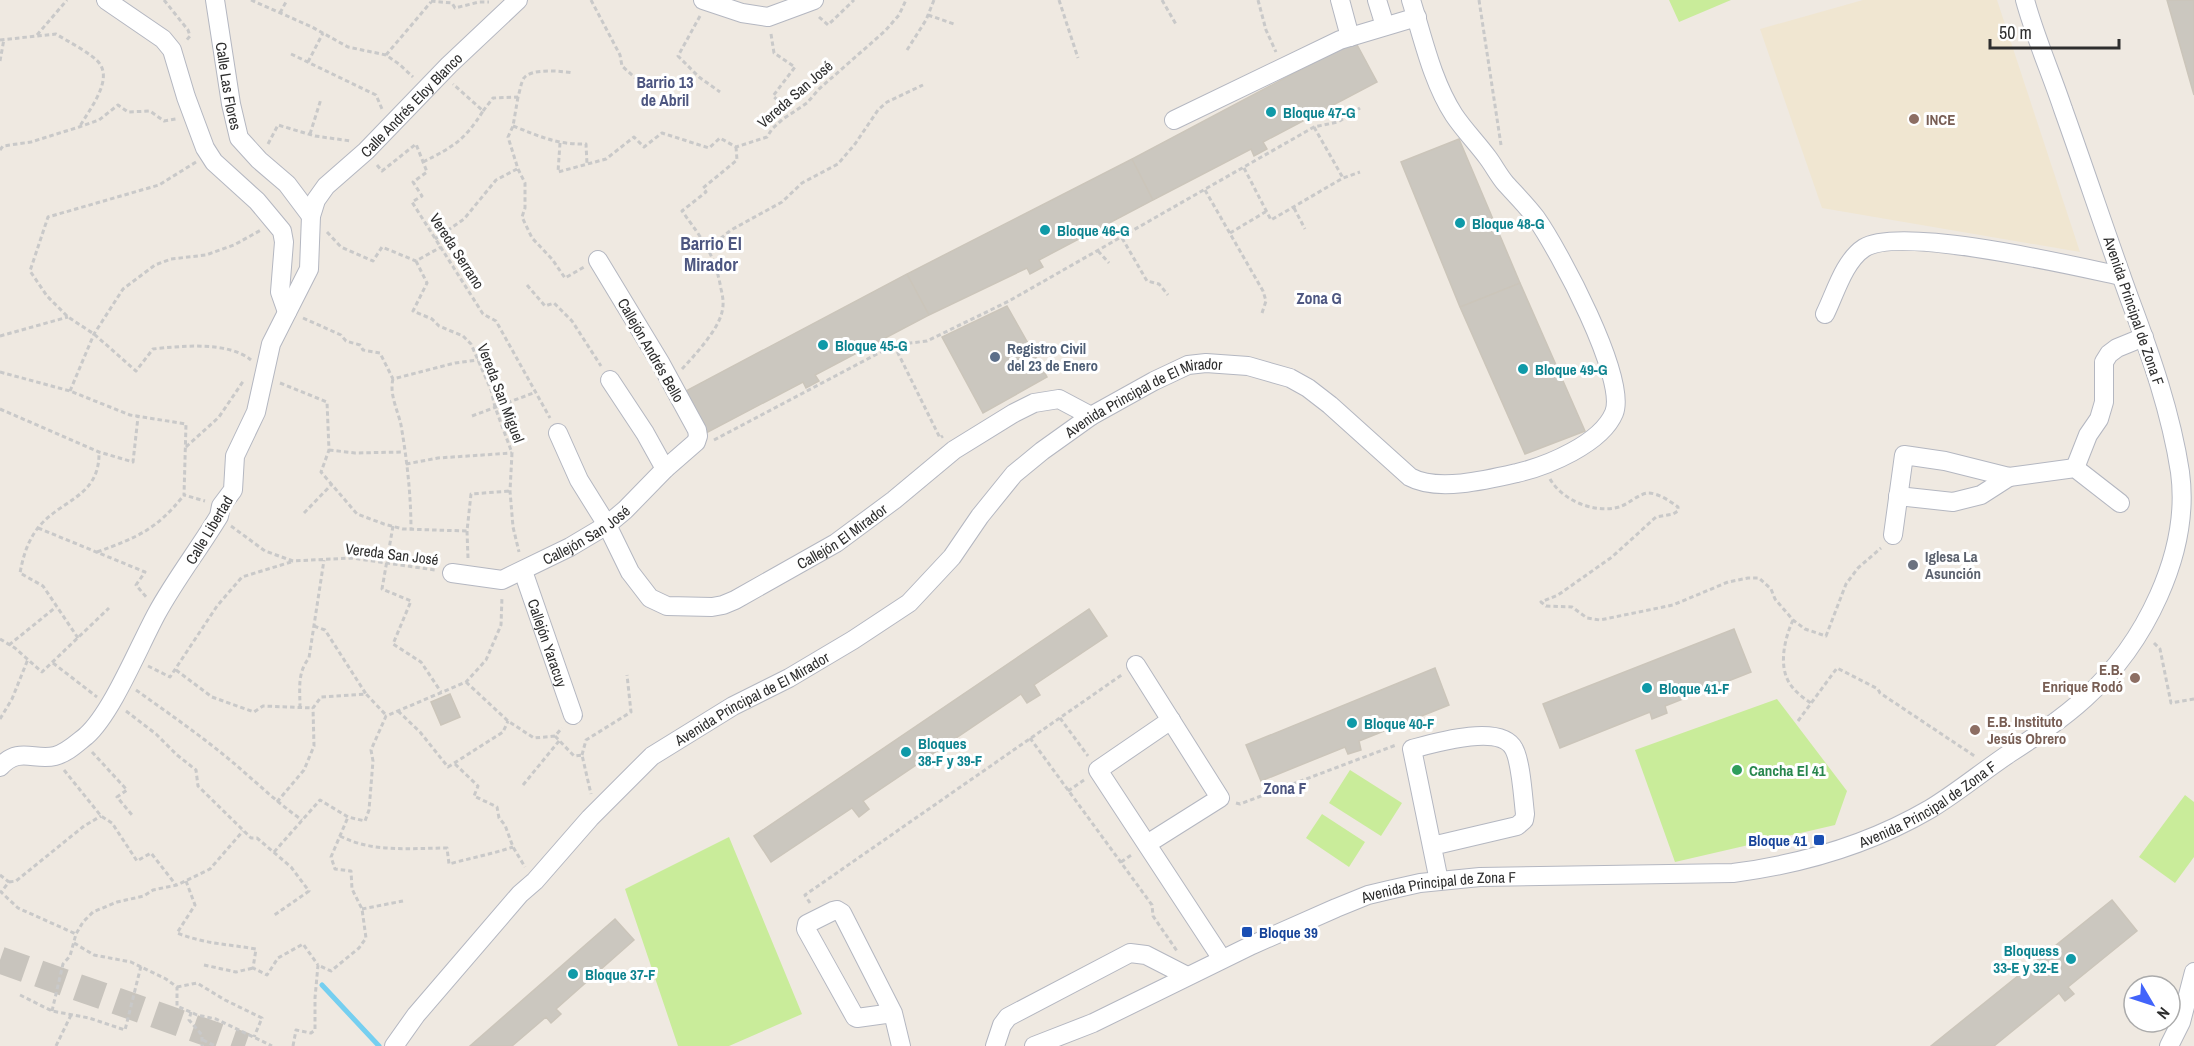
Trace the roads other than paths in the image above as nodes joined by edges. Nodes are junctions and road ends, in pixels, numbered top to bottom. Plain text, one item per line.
1 (106, 0) edge
2 (215, 0) edge
3 (518, 0) edge
4 (1340, 0) edge
5 (1377, 0) edge
6 (2025, 0) edge
7 (706, 1) edge
8 (815, 7) edge
9 (1414, 8) edge
10 (1385, 26) junction
11 (1350, 37) junction
12 (1174, 120) dead end
13 (311, 216) junction
14 (598, 260) road end
15 (2121, 276) junction
16 (287, 312) junction
17 (1825, 314) dead end
18 (2144, 337) junction
19 (610, 380) road end
20 (1091, 416) junction
21 (558, 433) road end
22 (695, 443) joint
23 (2075, 468) junction
24 (665, 469) junction
25 (2009, 477) junction
26 (1898, 496) junction
27 (2120, 503) dead end
28 (607, 525) junction
29 (1893, 535) road end
30 (523, 571) junction
31 (460, 574) road end
32 (1136, 665) road end
33 (573, 716) dead end
34 (1171, 720) junction
35 (0, 767) edge
36 (1147, 844) junction
37 (1432, 846) junction
38 (1439, 881) junction
39 (1222, 958) junction
40 (2194, 972) edge
41 (1189, 975) junction
42 (893, 1013) junction
43 (1038, 1045) edge
44 (394, 1046) edge
45 (901, 1046) edge
46 (995, 1046) edge
47 (2169, 1046) edge

1 - 16 street
2 - 13 street, Calle Las Flores
3 - 13 street, Calle Andrés Eloy Blanco
4 - 11 street
5 - 10 street
6 - 15 street, Avenida Principal de Zona F
7 - 8 street
9 - 10 street
9 - 20 street, Avenida Principal de El Mirador
10 - 11 street
11 - 12 street
13 - 16 street, Calle Libertad
14 - 22 street, Callejón Andrés Bello
15 - 17 street
15 - 18 street, Avenida Principal de Zona F
16 - 35 street, Calle Libertad
18 - 23 street
18 - 38 street, Avenida Principal de Zona F
19 - 24 street
20 - 28 street, Callejón El Mirador
20 - 44 street, Avenida Principal de El Mirador
21 - 28 street, Callejón El Mirador
22 - 24 street, Callejón San José
23 - 25 street
23 - 27 street
24 - 28 street, Callejón San José
25 - 26 street
25 - 26 street
26 - 29 street
28 - 30 street, Callejón San José
30 - 31 street, Callejón San José
30 - 33 street, Callejón Yaracuy
32 - 34 street
34 - 36 street
34 - 36 street
36 - 39 street
37 - 37 street
37 - 38 street
38 - 39 street, Avenida Principal de Zona F
39 - 41 street, Avenida Principal de Zona F
40 - 47 street
41 - 43 street, Avenida Principal de Zona F
41 - 46 street
42 - 42 street
42 - 45 street

